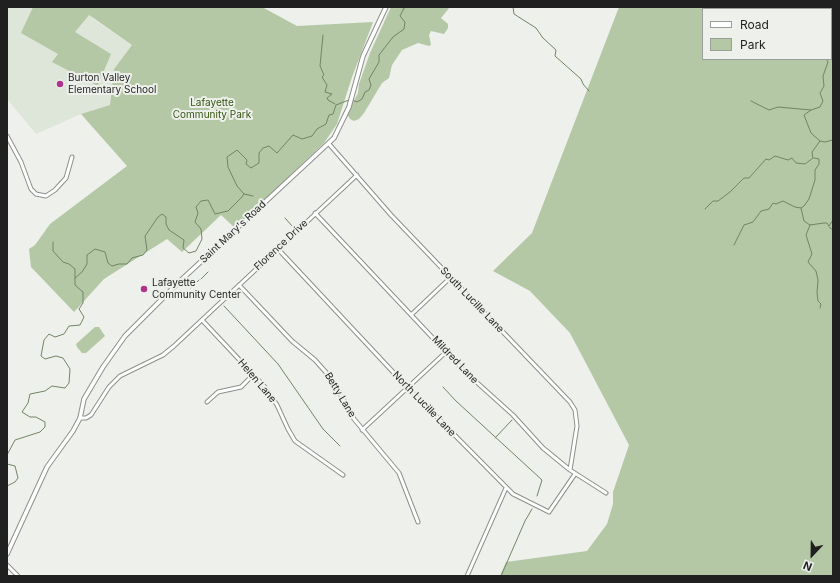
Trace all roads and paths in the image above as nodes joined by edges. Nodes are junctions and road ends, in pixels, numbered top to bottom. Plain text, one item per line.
1 (386, 7) edge
2 (7, 136) edge
3 (330, 144) junction
4 (72, 157) dead end
5 (357, 175) junction
6 (315, 213) junction
7 (278, 249) junction
8 (450, 278) junction
9 (239, 285) junction
10 (411, 315) junction
11 (202, 320) junction
12 (446, 352) junction
13 (253, 375) junction
14 (408, 388) junction
15 (207, 402) dead end
16 (80, 418) junction
17 (362, 430) junction
18 (570, 470) junction
19 (575, 474) junction
20 (343, 475) dead end
21 (506, 488) junction
22 (606, 493) dead end
23 (418, 522) dead end
24 (7, 554) edge
25 (7, 565) edge
26 (18, 576) edge
27 (467, 576) edge

1 - 3 street, Saint Mary's Road
2 - 4 street
3 - 5 street, South Lucille Lane
3 - 16 street, Saint Mary's Road
5 - 6 street, Florence Drive
5 - 8 street, South Lucille Lane
6 - 7 street, Florence Drive
6 - 10 street, Mildred Lane
7 - 9 street, Florence Drive
7 - 14 street, North Lucille Lane
8 - 10 street
8 - 18 street, South Lucille Lane
9 - 11 street, Florence Drive
9 - 17 street, Betty Lane
10 - 12 street, Mildred Lane
11 - 13 street, Helen Lane
11 - 16 street, Florence Drive
12 - 14 street
12 - 18 street, Mildred Lane
13 - 15 street
13 - 20 street, Helen Lane
14 - 17 street
14 - 21 street, North Lucille Lane
16 - 24 street, Saint Mary's Road
17 - 23 street, Betty Lane
18 - 19 street, Mildred Lane
19 - 21 street, North Lucille Lane
19 - 22 street, Mildred Lane
21 - 27 street
25 - 26 street

